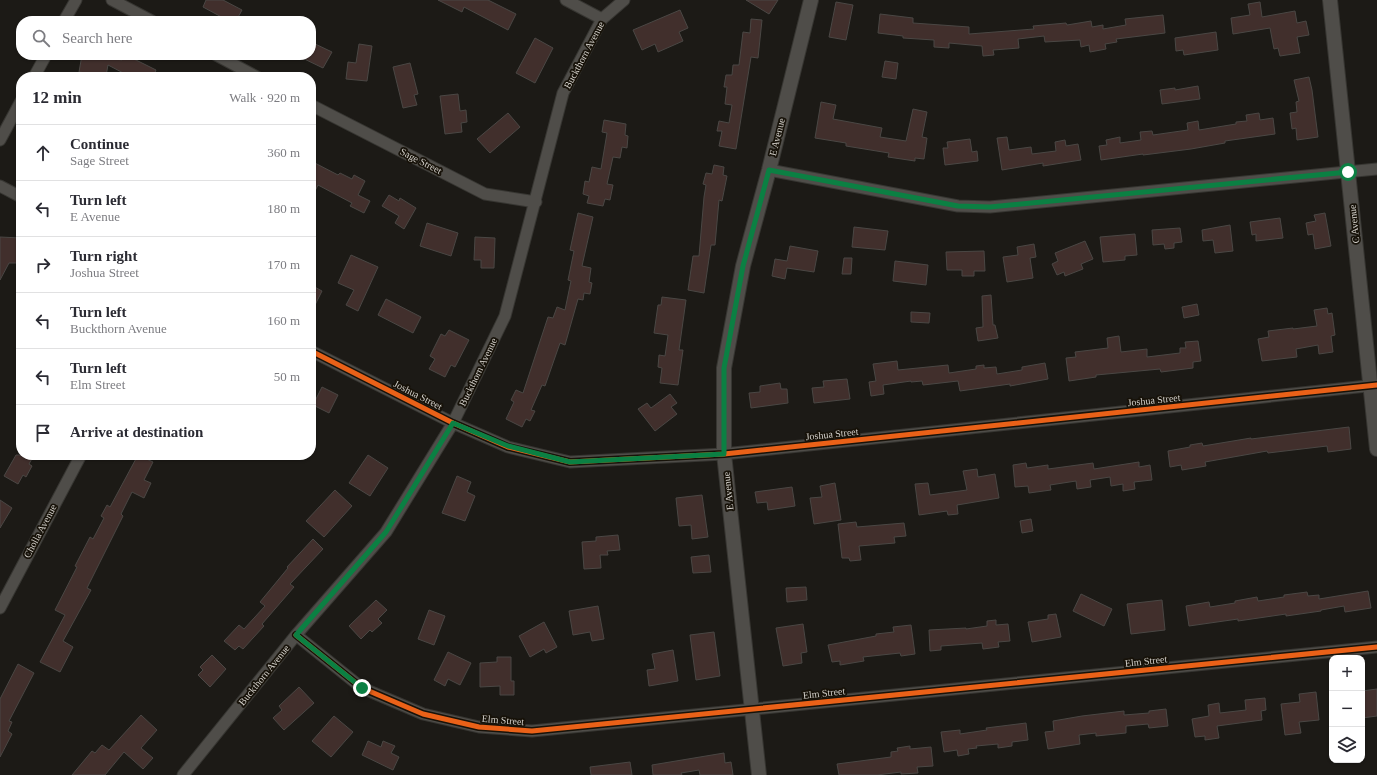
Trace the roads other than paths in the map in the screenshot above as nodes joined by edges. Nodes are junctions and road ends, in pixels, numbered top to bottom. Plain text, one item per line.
1 (76, 0) edge
2 (112, 0) edge
3 (566, 0) edge
4 (624, 0) edge
5 (811, 0) edge
6 (1330, 0) edge
7 (67, 16) edge
8 (142, 16) edge
9 (602, 19) junction
10 (43, 60) edge
11 (225, 60) edge
12 (37, 72) edge
13 (248, 72) edge
14 (316, 108) edge
15 (16, 110) edge
16 (0, 140) edge
17 (1377, 169) edge
18 (769, 170) junction
19 (1348, 172) junction
20 (0, 186) edge
21 (16, 194) edge
22 (536, 202) junction
23 (316, 353) edge
24 (1374, 385) edge
25 (453, 423) junction
26 (1377, 449) edge
27 (724, 454) junction
28 (78, 460) edge
29 (0, 608) edge
30 (296, 635) junction
31 (1377, 647) edge
32 (752, 710) junction
33 (183, 775) edge
34 (759, 775) edge

1 - 7 street
2 - 8 street
3 - 9 street
4 - 9 street, Buckthorn Avenue
5 - 18 street, E Avenue
6 - 19 street, C Avenue
9 - 22 street, Buckthorn Avenue
10 - 12 street
11 - 13 street
14 - 22 street, Sage Street
15 - 16 street
17 - 19 street
18 - 19 street
18 - 27 street, E Avenue
19 - 24 street, C Avenue
20 - 21 street
22 - 25 street, Buckthorn Avenue
23 - 25 street, Joshua Street
24 - 26 street, C Avenue
24 - 27 street, Joshua Street
25 - 27 street, Joshua Street
25 - 30 street, Buckthorn Avenue
27 - 32 street, E Avenue
28 - 29 street, Cholla Avenue
30 - 32 street, Elm Street
30 - 33 street, Buckthorn Avenue
31 - 32 street, Elm Street
32 - 34 street, E Avenue

